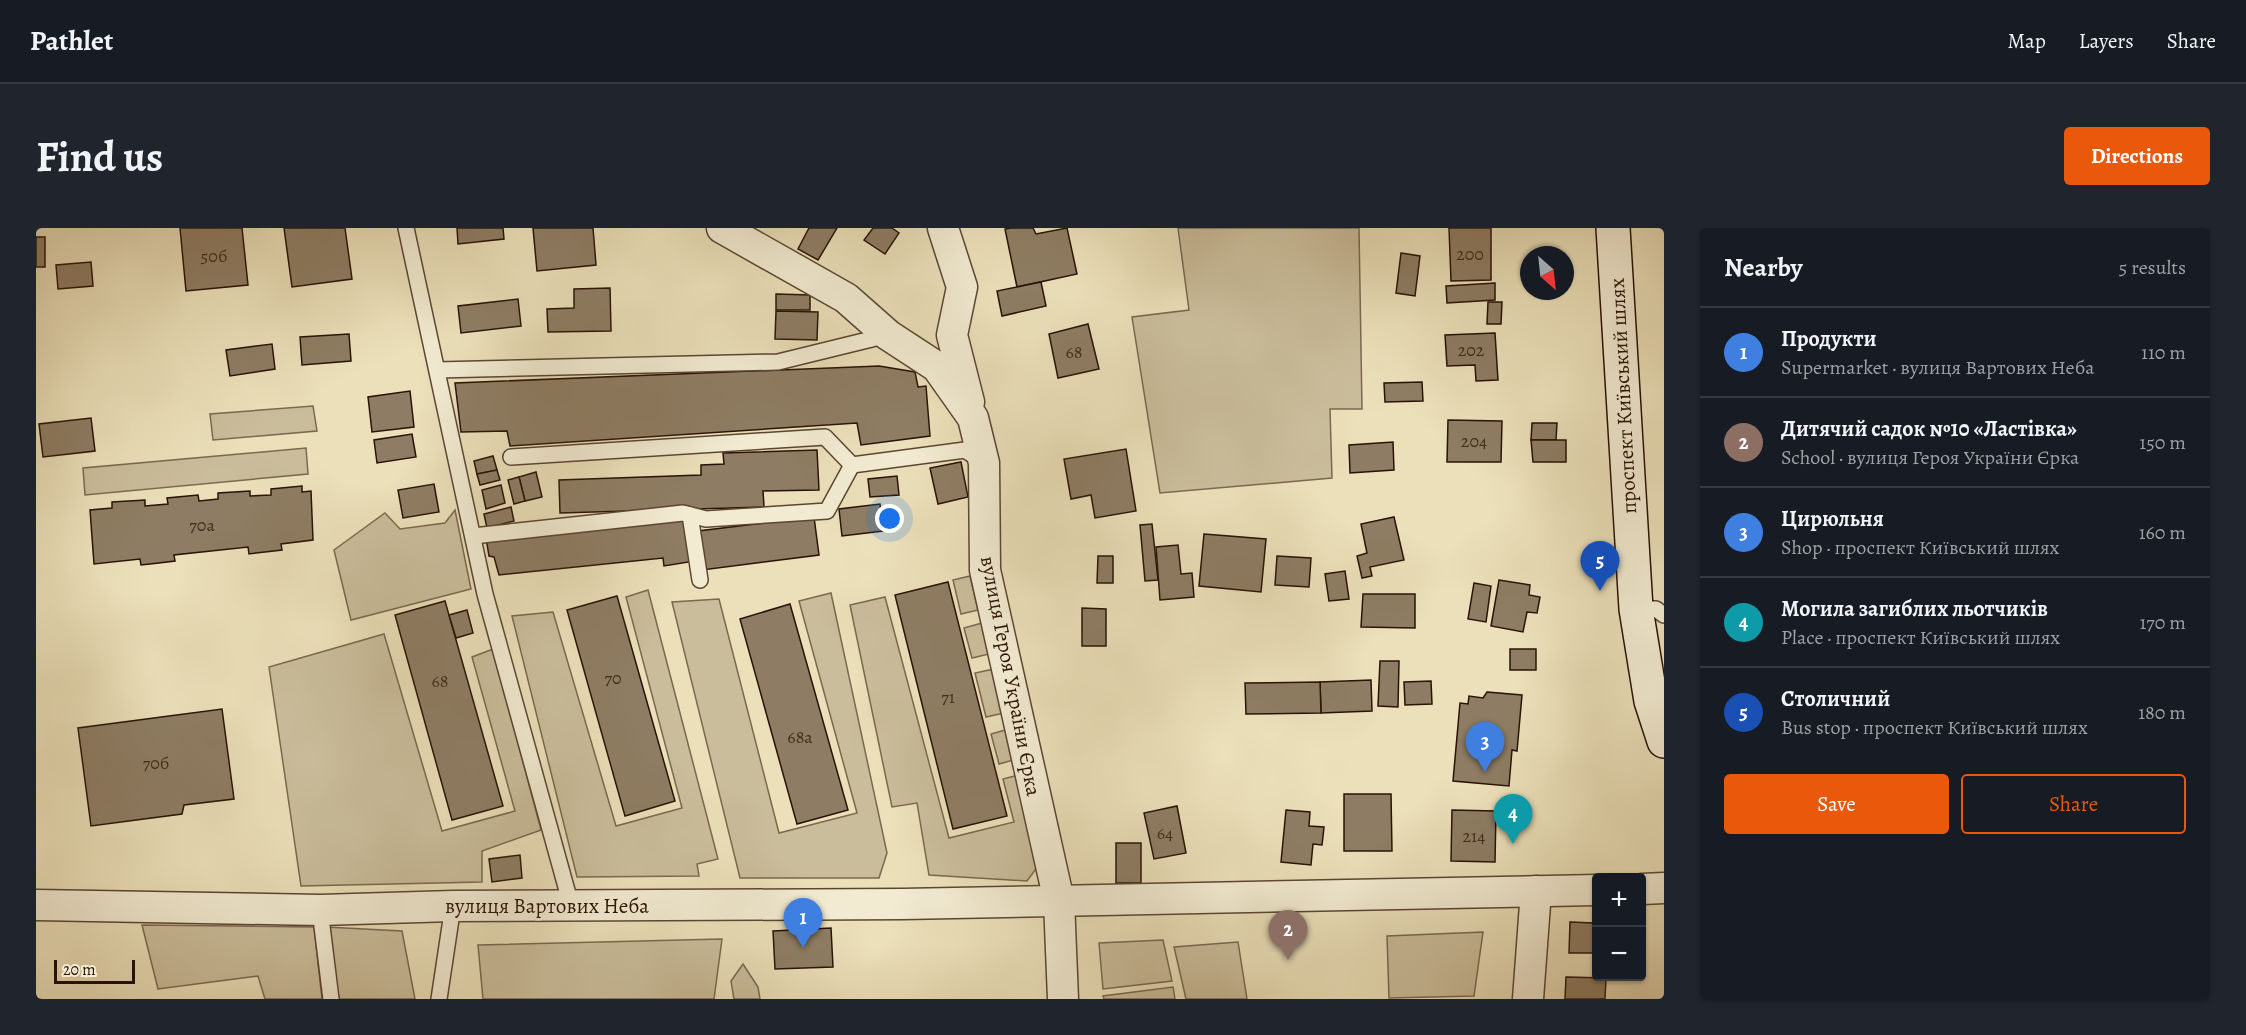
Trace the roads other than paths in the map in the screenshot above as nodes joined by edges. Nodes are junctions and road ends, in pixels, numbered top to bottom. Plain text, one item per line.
1 (406, 228) edge
2 (722, 228) edge
3 (943, 228) edge
4 (1613, 228) edge
5 (888, 335) junction
6 (437, 370) junction
7 (973, 418) junction
8 (511, 457) dead end
9 (984, 463) junction
10 (852, 465) junction
11 (690, 515) junction
12 (473, 536) junction
13 (700, 580) dead end
14 (1655, 610) edge
15 (1664, 741) edge
16 (1646, 888) edge
17 (1664, 888) edge
18 (1592, 890) edge
19 (1536, 891) junction
20 (1059, 901) junction
21 (36, 905) edge
22 (571, 905) junction
23 (453, 906) junction
24 (320, 910) junction
25 (331, 999) edge
26 (439, 999) edge
27 (1063, 999) edge
28 (1528, 999) edge

1 - 6 lane
2 - 5 street, вулиця Героя України Єрка
3 - 7 street
4 - 14 main road, проспект Київський шлях
5 - 6 lane
5 - 7 street, вулиця Героя України Єрка
6 - 12 lane
7 - 9 street, вулиця Героя України Єрка
8 - 10 lane
9 - 10 lane
9 - 20 street, вулиця Героя України Єрка
10 - 11 lane
11 - 12 lane
11 - 13 lane
12 - 22 lane
14 - 15 main road, проспект Київський шлях
16 - 17 street
18 - 19 street, вулиця Вартових Неба
19 - 20 street, вулиця Вартових Неба
19 - 28 street
20 - 22 street, вулиця Вартових Неба
20 - 27 street, вулиця Героя України Єрка
21 - 24 street, вулиця Вартових Неба
22 - 23 street, вулиця Вартових Неба
23 - 24 street, вулиця Вартових Неба
23 - 26 lane
24 - 25 lane

